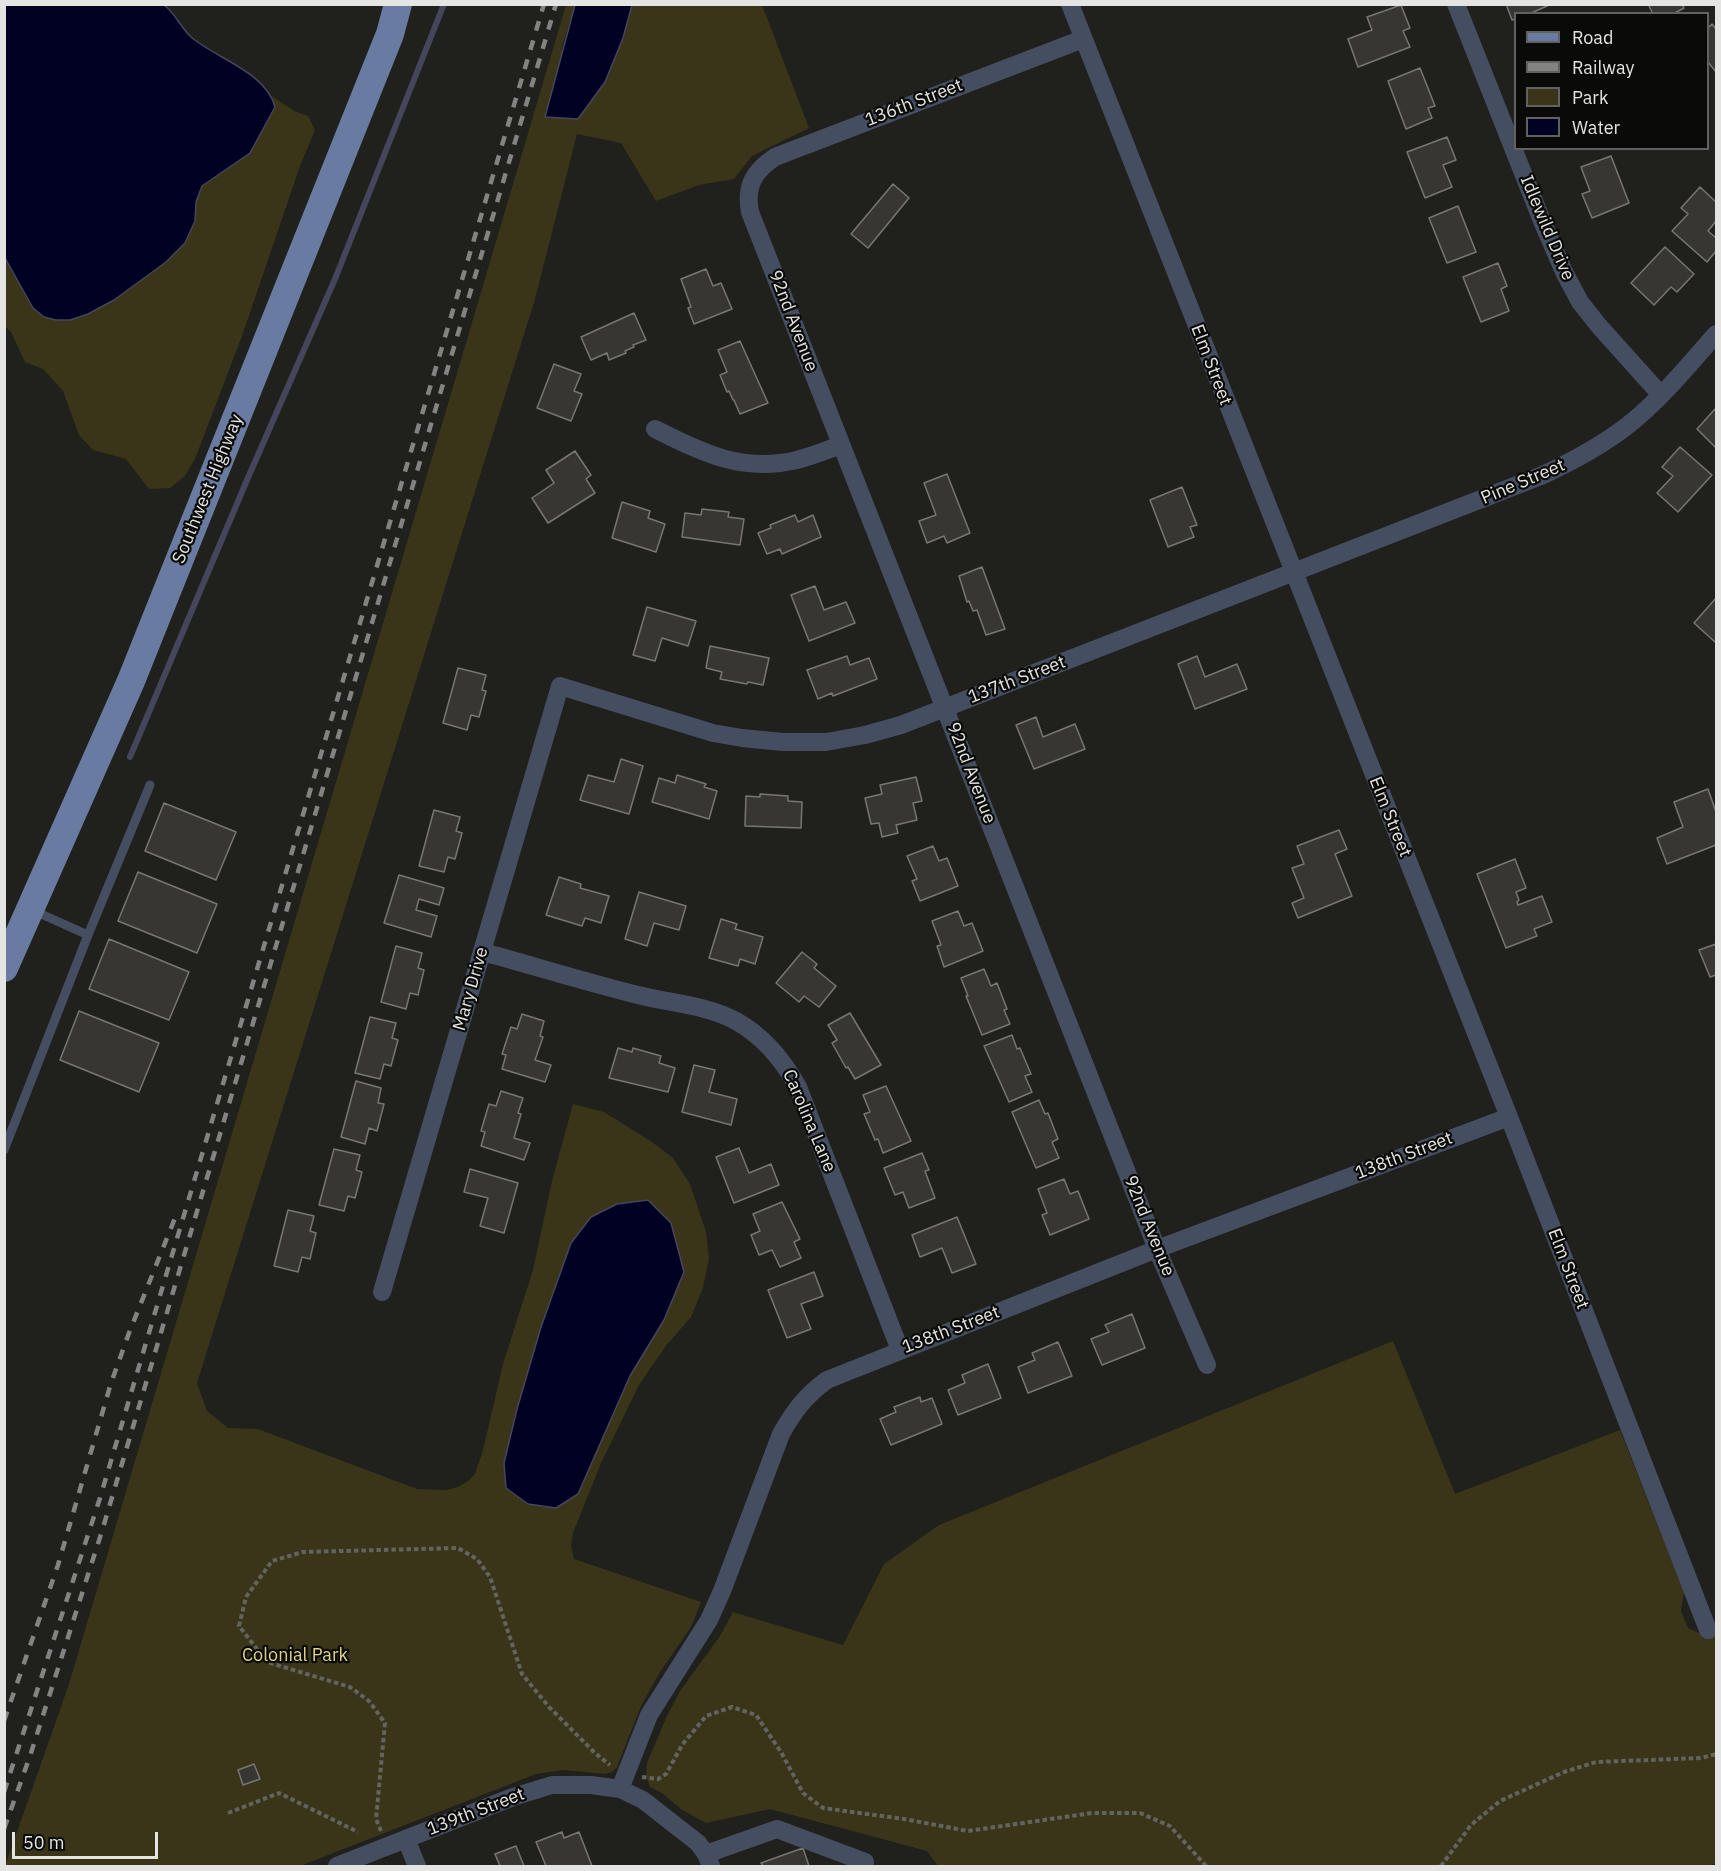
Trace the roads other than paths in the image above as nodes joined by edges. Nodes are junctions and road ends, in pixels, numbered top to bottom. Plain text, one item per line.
1 (398, 4) edge
2 (1070, 4) edge
3 (1456, 4) edge
4 (1083, 39) junction
5 (753, 179) joint
6 (1716, 334) edge
7 (1661, 395) junction
8 (655, 429) dead end
9 (841, 445) junction
10 (1293, 573) junction
11 (560, 686) joint
12 (945, 708) junction
13 (150, 785) dead end
14 (30, 909) junction
15 (88, 935) junction
16 (483, 952) junction
17 (4, 968) edge
18 (1509, 1117) junction
19 (4, 1150) edge
20 (1157, 1249) junction
21 (382, 1292) dead end
22 (900, 1350) junction
23 (1207, 1365) dead end
24 (1707, 1630) dead end
25 (620, 1789) junction
26 (406, 1839) junction
27 (709, 1860) edge
28 (865, 1862) dead end
29 (337, 1866) edge
30 (417, 1866) edge

1 - 14 main road, Southwest Highway
2 - 4 street, Elm Street
3 - 7 street, Idlewild Drive
4 - 5 street, 136th Street
4 - 10 street, Elm Street
5 - 9 street, 92nd Avenue
6 - 7 street, Pine Street
7 - 10 street, Pine Street
8 - 9 street
9 - 12 street, 92nd Avenue
10 - 12 street, 137th Street
10 - 18 street, Elm Street
11 - 12 street, 137th Street
11 - 16 street, Mary Drive
12 - 20 street, 92nd Avenue
13 - 15 lane
14 - 15 lane
14 - 17 main road, Southwest Highway
15 - 19 lane
16 - 21 street, Mary Drive
16 - 22 street, Carolina Lane
18 - 20 street, 138th Street
18 - 24 street, Elm Street
20 - 22 street, 138th Street
20 - 23 street, 92nd Avenue
22 - 25 street, 138th Street
25 - 26 street, 139th Street
25 - 27 street, 139th Street
26 - 29 street, 139th Street
26 - 30 street
27 - 28 street

